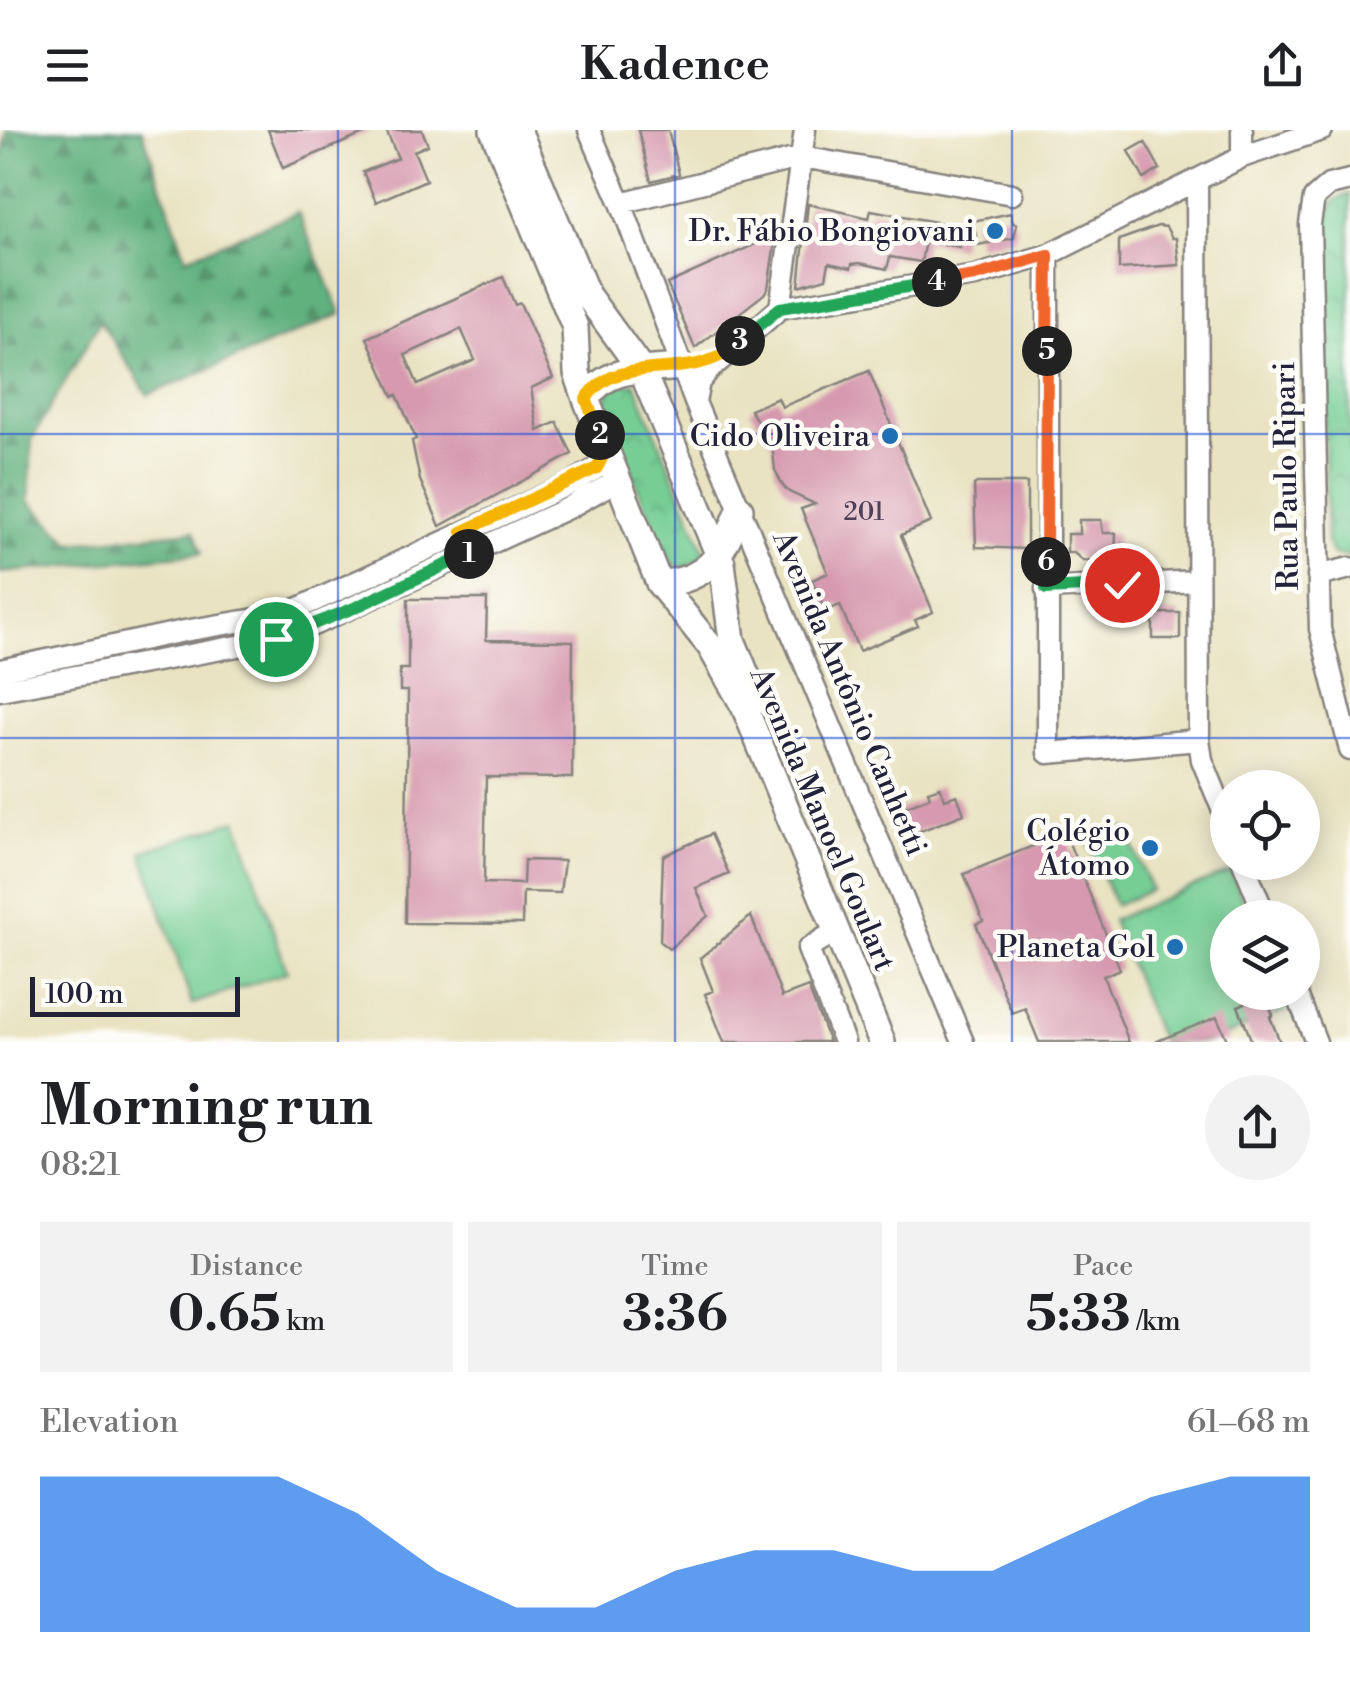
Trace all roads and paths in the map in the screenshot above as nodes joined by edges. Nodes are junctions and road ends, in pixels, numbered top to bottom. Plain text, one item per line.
1 (494, 130) edge
2 (518, 130) edge
3 (590, 130) edge
4 (806, 130) edge
5 (1242, 130) edge
6 (1322, 130) edge
7 (802, 157) junction
8 (1242, 157) junction
9 (1197, 180) junction
10 (1350, 180) edge
11 (1012, 194) dead end
12 (621, 203) junction
13 (1048, 255) junction
14 (780, 308) junction
15 (721, 356) junction
16 (683, 367) junction
17 (642, 372) junction
18 (586, 399) junction
19 (696, 402) junction
20 (606, 451) junction
21 (618, 480) junction
22 (740, 509) junction
23 (462, 532) junction
24 (470, 553) junction
25 (719, 556) junction
26 (1350, 568) edge
27 (1318, 576) junction
28 (1197, 581) junction
29 (660, 583) junction
30 (1046, 589) junction
31 (0, 670) edge
32 (0, 690) edge
33 (1199, 740) junction
34 (1350, 750) edge
35 (1210, 779) edge
36 (837, 930) junction
37 (1303, 1010) edge
38 (844, 1042) edge
39 (882, 1042) edge
40 (901, 1042) edge
41 (963, 1042) edge
42 (1316, 1042) edge

1 - 18 main road, Avenida Manoel Goulart
2 - 17 main road, Avenida Manoel Goulart
3 - 12 street, Avenida Antônio Canhetti
4 - 7 street
5 - 8 street
6 - 8 street
7 - 11 street
7 - 12 street
7 - 14 street
8 - 9 street
9 - 13 street
9 - 28 street
10 - 27 street, Rua Paulo Ripari
12 - 16 street, Avenida Antônio Canhetti
13 - 14 street
13 - 30 street
14 - 15 street
15 - 16 street
15 - 19 street
16 - 17 main road
16 - 19 street, Avenida Antônio Canhetti
17 - 18 main road
17 - 25 main road, Avenida Manoel Goulart
18 - 20 main road, Avenida Manoel Goulart
19 - 22 street, Avenida Antônio Canhetti
20 - 21 main road, Avenida Manoel Goulart
20 - 23 street
21 - 24 street
21 - 29 main road, Avenida Manoel Goulart
22 - 25 main road
22 - 41 street, Avenida Antônio Canhetti
23 - 24 street
23 - 31 street
24 - 32 street
25 - 29 main road
25 - 40 main road, Avenida Manoel Goulart
26 - 27 street
27 - 34 street, Rua Paulo Ripari
28 - 30 street
28 - 33 street
29 - 36 main road, Avenida Manoel Goulart
30 - 33 street
33 - 35 street
36 - 38 street
36 - 39 main road, Avenida Manoel Goulart
37 - 42 street

